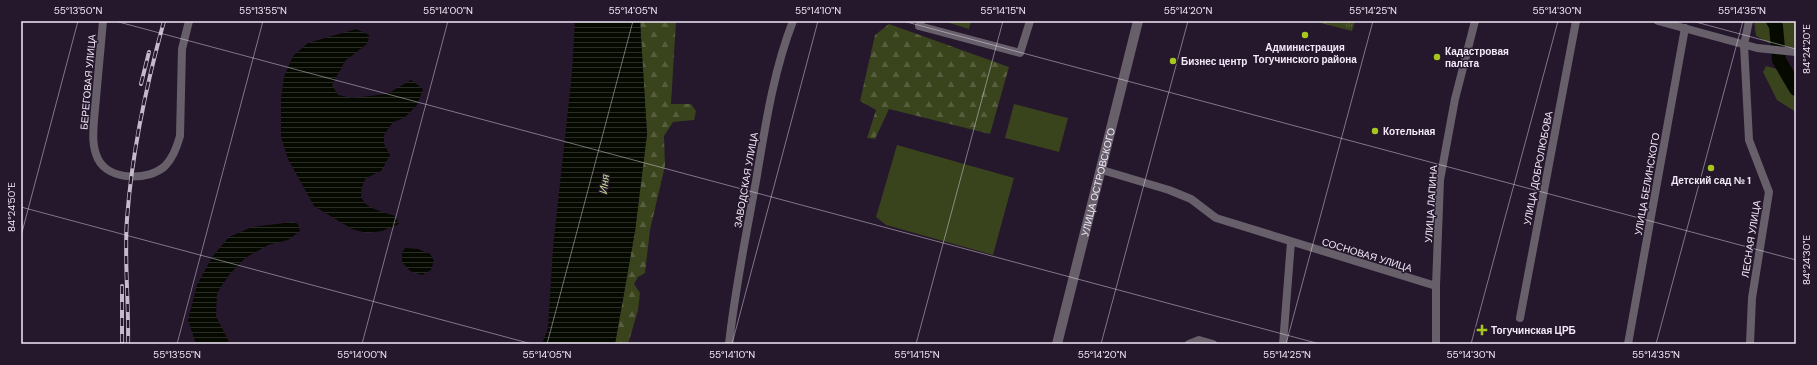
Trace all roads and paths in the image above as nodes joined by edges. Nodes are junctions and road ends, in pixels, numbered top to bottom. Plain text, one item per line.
1 (103, 21) edge
2 (189, 21) edge
3 (793, 21) edge
4 (1030, 21) edge
5 (1138, 21) edge
6 (1475, 21) edge
7 (1576, 21) edge
8 (1658, 21) edge
9 (1748, 21) edge
10 (920, 24) edge
11 (1685, 28) junction
12 (1744, 45) junction
13 (1796, 52) edge
14 (1102, 170) junction
15 (1291, 242) junction
16 (1436, 286) junction
17 (1520, 318) dead end
18 (729, 344) edge
19 (1057, 344) edge
20 (1190, 344) edge
21 (1213, 344) edge
22 (1283, 344) edge
23 (1436, 344) edge
24 (1628, 344) edge
25 (1750, 344) edge

1 - 2 street, БЕРЕГОВАЯ УЛИЦА
3 - 18 street, ЗАВОДСКАЯ УЛИЦА
4 - 10 street
5 - 14 street, УЛИЦА ОСТРОВСКОГО
6 - 16 street, УЛИЦА ЛАПИНА
7 - 17 street, УЛИЦА ДОБРОЛЮБОВА
8 - 11 street
9 - 12 street, ЛЕСНАЯ УЛИЦА
11 - 12 street
11 - 24 street, УЛИЦА БЕЛИНСКОГО
12 - 13 street
12 - 25 street, ЛЕСНАЯ УЛИЦА
14 - 15 street, СОСНОВАЯ УЛИЦА
14 - 19 street, УЛИЦА ОСТРОВСКОГО
15 - 16 street, СОСНОВАЯ УЛИЦА
15 - 22 street
16 - 23 street, УЛИЦА ЛАПИНА
20 - 21 street

